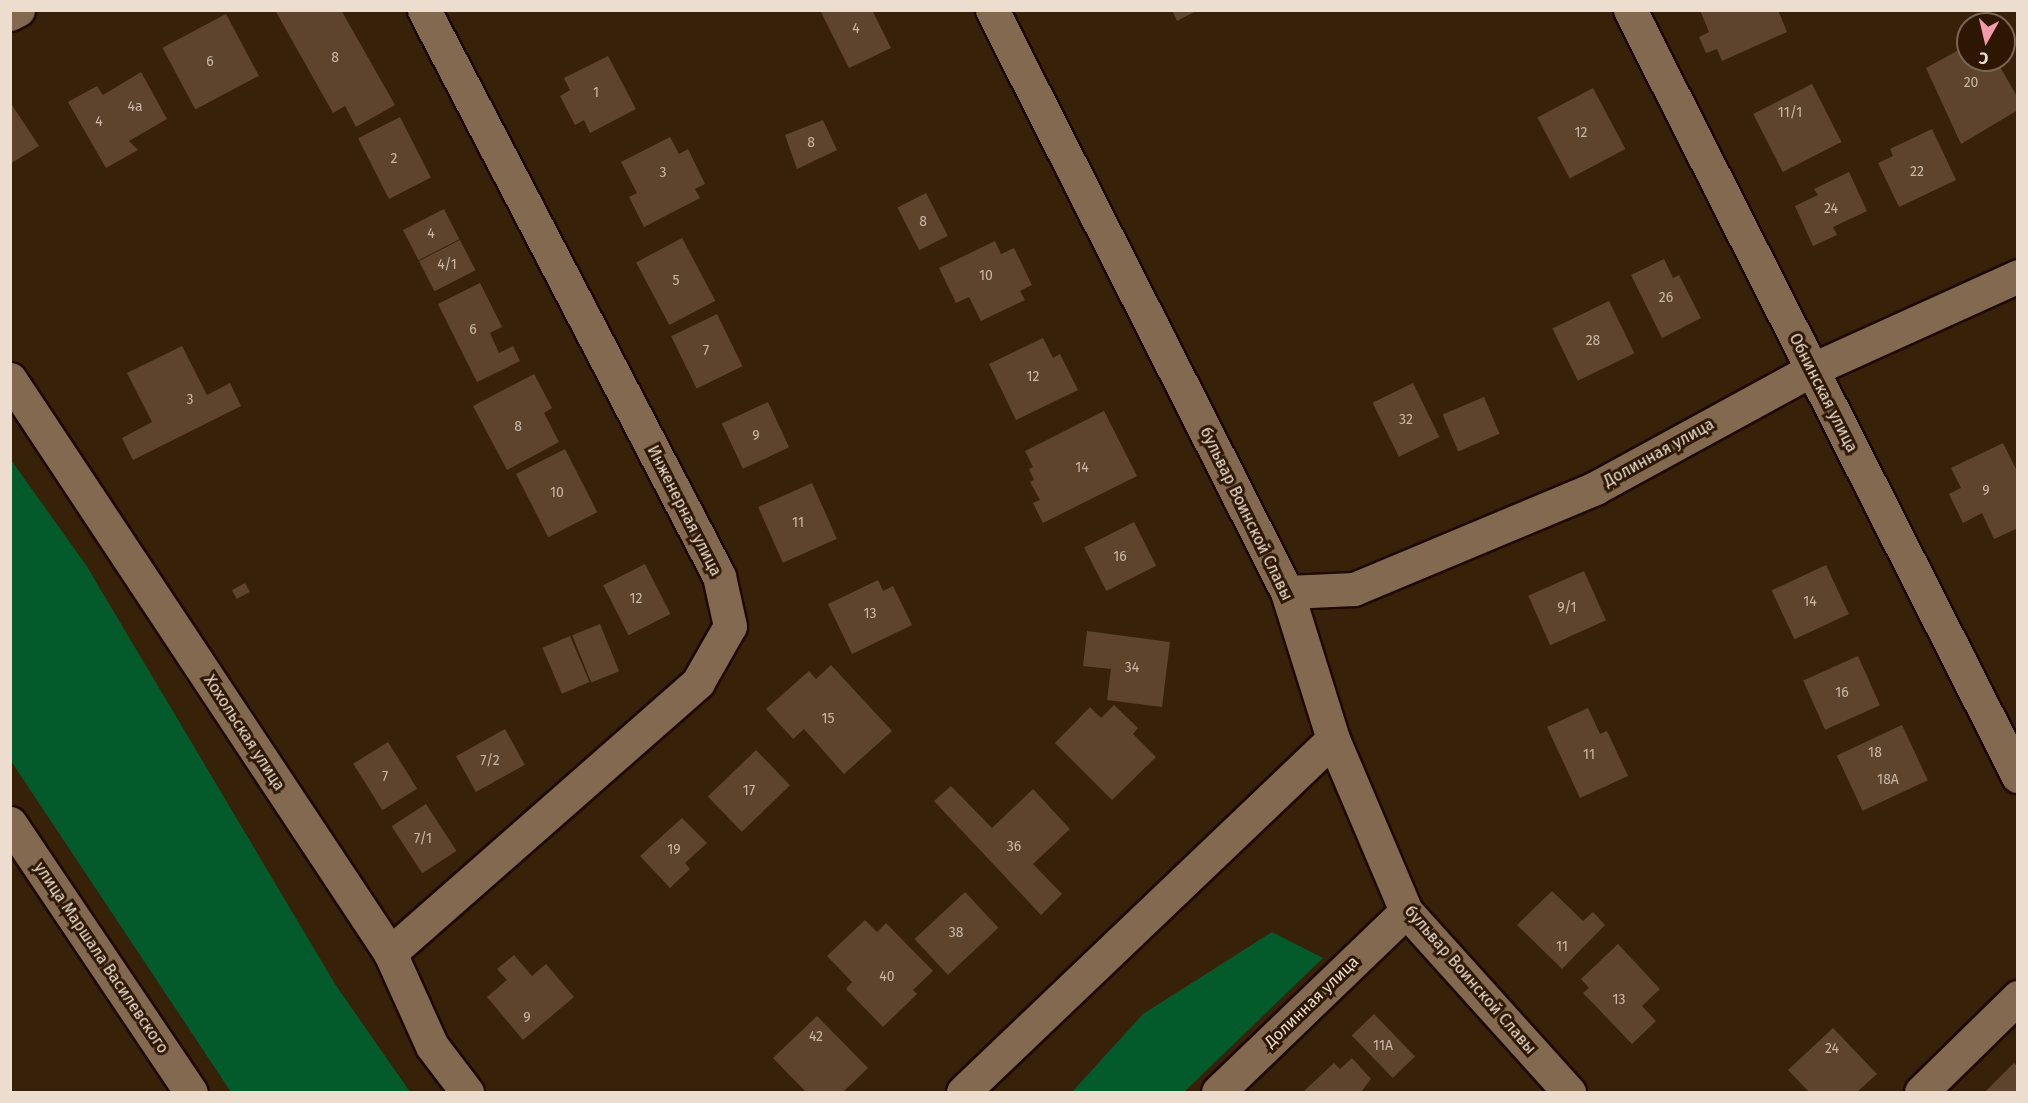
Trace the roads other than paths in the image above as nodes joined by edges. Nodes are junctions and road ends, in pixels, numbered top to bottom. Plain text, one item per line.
1 (18, 10) edge
2 (424, 10) edge
3 (992, 10) edge
4 (1630, 10) edge
5 (10, 14) edge
6 (2018, 276) edge
7 (1811, 370) junction
8 (10, 379) edge
9 (1287, 592) junction
10 (1333, 739) junction
11 (2018, 776) edge
12 (10, 823) edge
13 (1406, 911) junction
14 (390, 953) junction
15 (2018, 997) edge
16 (191, 1092) edge
17 (467, 1092) edge
18 (963, 1092) edge
19 (1218, 1092) edge
20 (1569, 1092) edge
21 (1921, 1092) edge

1 - 5 street
2 - 14 street, Инженерная улица
3 - 9 street, бульвар Воинской Славы
4 - 7 street, Обнинская улица
6 - 7 street, Долинная улица
7 - 9 street, Долинная улица
7 - 11 street, Обнинская улица
8 - 14 street, Хохольская улица
9 - 10 street, бульвар Воинской Славы
10 - 13 street, бульвар Воинской Славы
10 - 18 street
12 - 16 street, улица Маршала Василевского
13 - 19 street, Долинная улица
13 - 20 street, бульвар Воинской Славы
14 - 17 street, Хохольская улица
15 - 21 street

